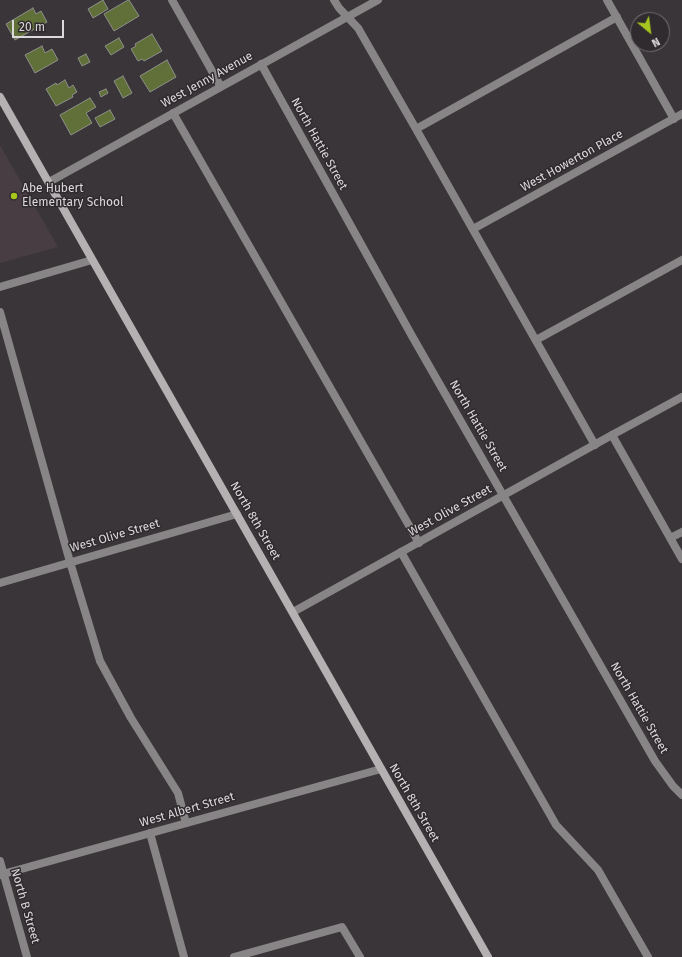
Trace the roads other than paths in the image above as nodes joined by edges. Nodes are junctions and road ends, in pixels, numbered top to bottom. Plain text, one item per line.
1 (172, 0) edge
2 (334, 0) edge
3 (378, 0) edge
4 (607, 0) edge
5 (347, 17) junction
6 (617, 17) junction
7 (261, 64) junction
8 (221, 87) junction
9 (0, 97) edge
10 (173, 113) junction
11 (682, 114) edge
12 (674, 119) junction
13 (416, 129) junction
14 (49, 182) junction
15 (474, 229) junction
16 (92, 260) junction
17 (682, 260) edge
18 (0, 287) edge
19 (0, 312) edge
20 (536, 340) junction
21 (682, 398) edge
22 (612, 436) junction
23 (595, 445) junction
24 (504, 495) junction
25 (237, 514) junction
26 (682, 532) edge
27 (670, 538) junction
28 (419, 543) junction
29 (401, 552) junction
30 (682, 559) edge
31 (70, 562) junction
32 (0, 582) edge
33 (293, 612) junction
34 (381, 769) junction
35 (682, 795) edge
36 (186, 823) junction
37 (150, 833) junction
38 (0, 861) edge
39 (2, 875) edge
40 (27, 957) edge
41 (184, 957) edge
42 (234, 957) edge
43 (360, 957) edge
44 (488, 957) edge
45 (648, 957) edge

1 - 8 street
2 - 5 street
3 - 5 street, West Jenny Avenue
4 - 6 street
5 - 7 street, West Jenny Avenue
5 - 13 street
6 - 12 street
6 - 13 street
7 - 8 street, West Jenny Avenue
7 - 24 street, North Hattie Street
8 - 10 street, West Jenny Avenue
9 - 14 street, North 8th Street
10 - 14 street, West Jenny Avenue
10 - 28 street
11 - 12 street, West Howerton Place
12 - 15 street, West Howerton Place
13 - 15 street
14 - 16 street, North 8th Street
15 - 20 street
16 - 18 street
16 - 25 street, North 8th Street
17 - 20 street
19 - 31 street
20 - 23 street
21 - 22 street, West Olive Street
22 - 23 street, West Olive Street
22 - 27 street
23 - 24 street, West Olive Street
24 - 28 street, West Olive Street
24 - 35 street, North Hattie Street
25 - 31 street, West Olive Street
25 - 33 street, North 8th Street
26 - 27 street
27 - 30 street
28 - 29 street, West Olive Street
29 - 33 street, West Olive Street
29 - 45 street
31 - 32 street, West Olive Street
31 - 36 street
33 - 34 street, North 8th Street
34 - 36 street, West Albert Street
34 - 44 street, North 8th Street
36 - 37 street, West Albert Street
37 - 39 street, West Albert Street
37 - 41 street
38 - 39 street, North B Street
39 - 40 street, North B Street
42 - 43 street

